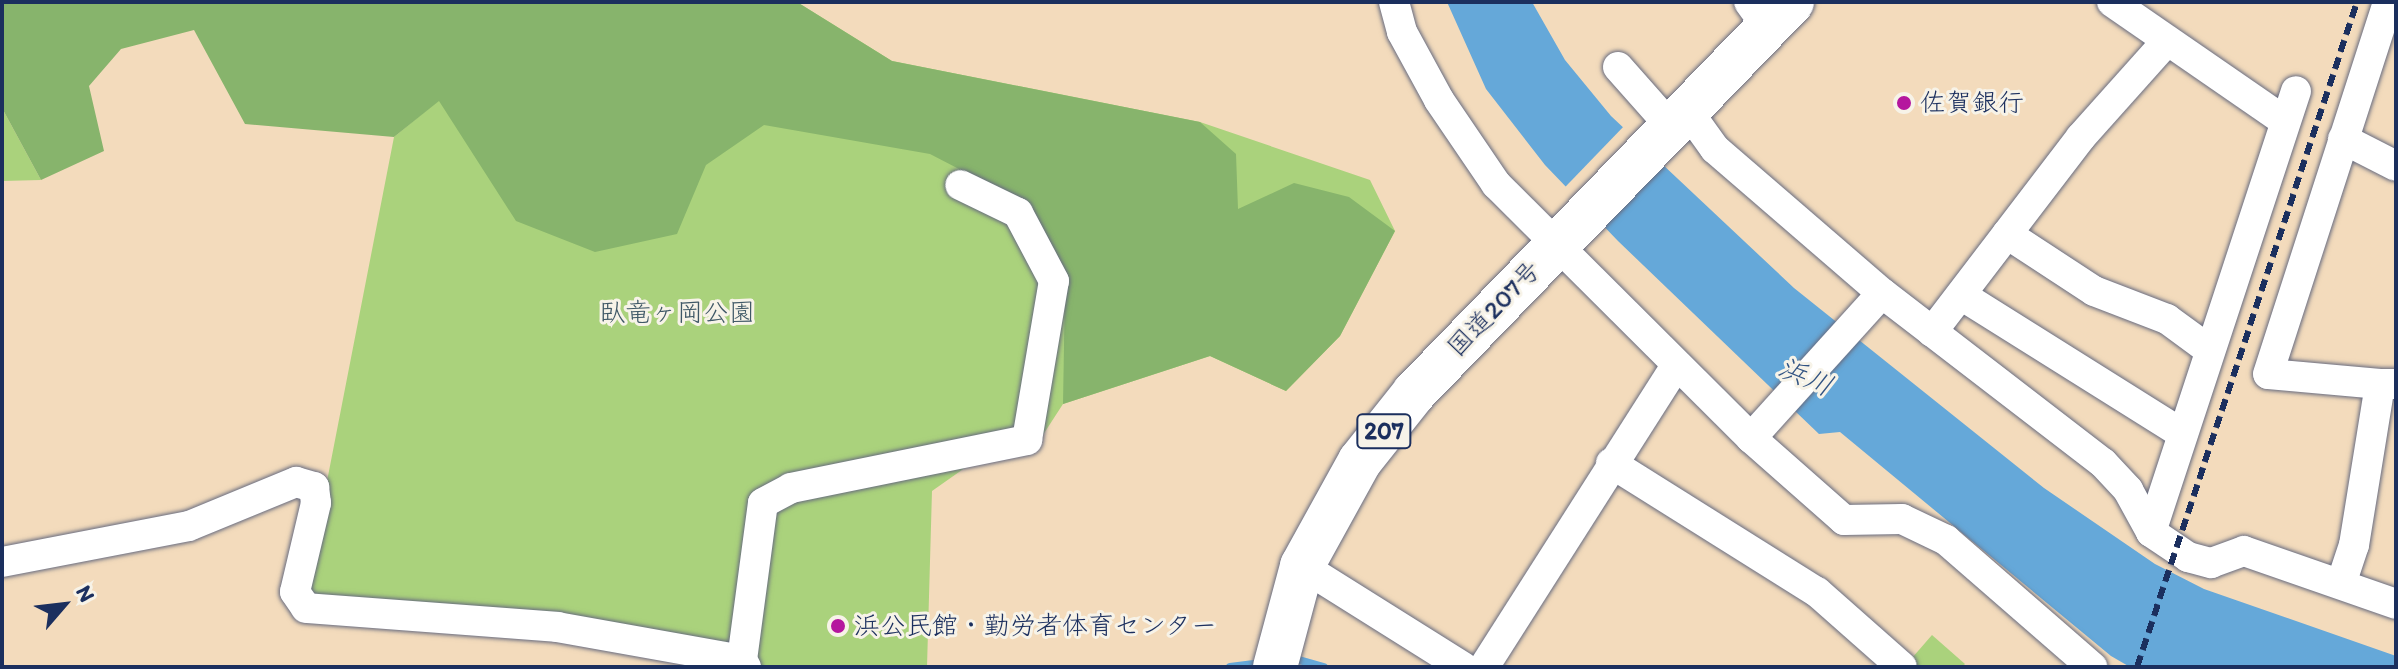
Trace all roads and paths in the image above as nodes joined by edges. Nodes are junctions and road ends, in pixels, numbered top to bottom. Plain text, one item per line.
1 (1394, 2) edge
2 (2112, 2) edge
3 (2388, 2) edge
4 (1769, 10) edge
5 (2166, 42) junction
6 (1618, 67) dead end
7 (2296, 91) dead end
8 (2283, 120) junction
9 (1675, 122) junction
10 (2343, 139) junction
11 (2396, 166) edge
12 (960, 185) dead end
13 (2007, 234) junction
14 (1558, 242) junction
15 (1882, 293) junction
16 (1961, 295) junction
17 (1932, 332) junction
18 (2208, 349) junction
19 (1676, 366) junction
20 (2388, 384) edge
21 (2181, 433) junction
22 (1751, 438) junction
23 (1611, 463) junction
24 (2151, 532) junction
25 (2, 562) edge
26 (1302, 566) junction
27 (2341, 584) junction
28 (2396, 604) edge
29 (744, 663) edge
30 (1275, 667) edge
31 (1463, 667) edge
32 (1484, 667) edge
33 (1902, 667) edge
34 (2092, 667) edge

1 - 14 street
2 - 5 street
3 - 10 street
4 - 9 highway, 国道207号 / 207
5 - 8 street
5 - 13 street
6 - 9 street
7 - 8 street
8 - 18 street
9 - 14 highway, 国道207号 / 207
9 - 15 street
10 - 11 street
10 - 20 street
12 - 29 street
13 - 16 street
13 - 18 street
14 - 19 street
14 - 26 highway, 国道207号 / 207
15 - 17 street
15 - 22 street
16 - 17 street
16 - 21 street
17 - 24 street
18 - 21 street
19 - 22 street
19 - 23 street
20 - 27 street
21 - 24 street
22 - 34 street
23 - 32 street
23 - 33 street
24 - 27 street
25 - 29 street
26 - 30 highway, 国道207号 / 207
26 - 31 street
27 - 28 street

